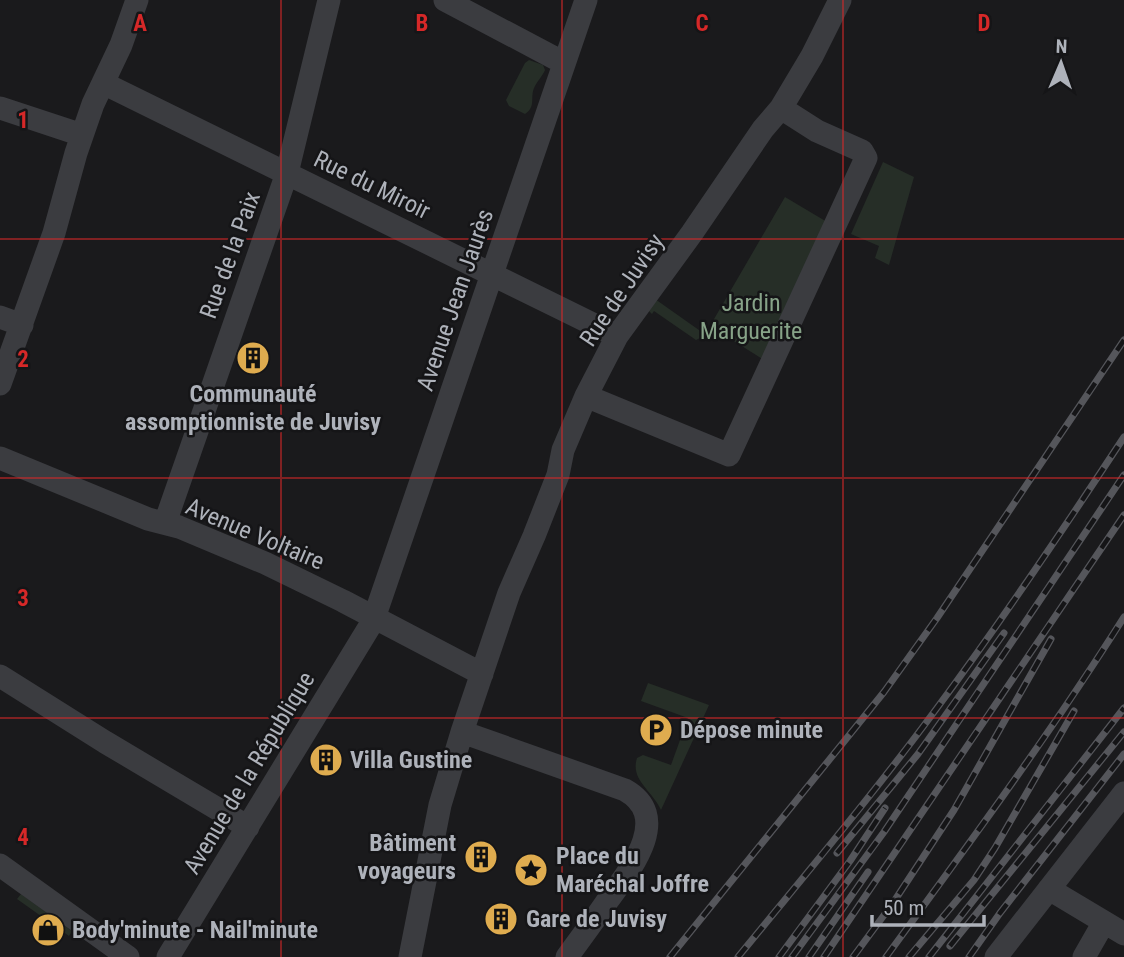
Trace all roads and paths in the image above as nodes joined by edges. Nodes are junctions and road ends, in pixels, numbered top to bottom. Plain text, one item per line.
1 (137, 0) edge
2 (329, 0) edge
3 (586, 0) edge
4 (840, 0) edge
5 (450, 1) edge
6 (565, 63) junction
7 (103, 83) junction
8 (0, 108) edge
9 (781, 108) junction
10 (82, 135) junction
11 (287, 173) junction
12 (492, 273) junction
13 (0, 317) edge
14 (22, 325) junction
15 (617, 336) junction
16 (0, 384) edge
17 (586, 396) junction
18 (0, 458) edge
19 (164, 523) junction
20 (374, 617) junction
21 (482, 674) junction
22 (0, 676) edge
23 (462, 732) junction
24 (1124, 793) edge
25 (248, 827) junction
26 (0, 865) edge
27 (1049, 889) junction
28 (1114, 928) edge
29 (128, 957) edge
30 (168, 957) edge
31 (411, 957) edge
32 (567, 957) edge
33 (996, 957) edge
34 (1084, 957) edge

1 - 7 street
2 - 11 street, Rue de la Paix
3 - 6 street, Avenue Jean Jaurès
4 - 9 street, Rue de Juvisy
5 - 6 street
6 - 12 street, Avenue Jean Jaurès
7 - 10 street
7 - 11 street, Rue du Miroir
8 - 10 street
9 - 15 street, Rue de Juvisy
9 - 17 street
10 - 14 street
11 - 12 street, Rue du Miroir
11 - 19 street, Rue de la Paix
12 - 15 street, Rue du Miroir
12 - 20 street, Avenue Jean Jaurès
13 - 14 street
14 - 16 street
15 - 17 street, Rue de Juvisy
17 - 21 street, Rue de Juvisy
18 - 19 street, Avenue Voltaire
19 - 20 street, Avenue Voltaire
20 - 21 street, Avenue Voltaire
20 - 25 street, Avenue de la République
21 - 23 street, Rue de Juvisy
22 - 25 street
23 - 31 street, Rue de Juvisy
23 - 32 street
24 - 27 street
25 - 30 street, Avenue de la République
26 - 29 street
27 - 28 street
27 - 33 street
28 - 34 street

